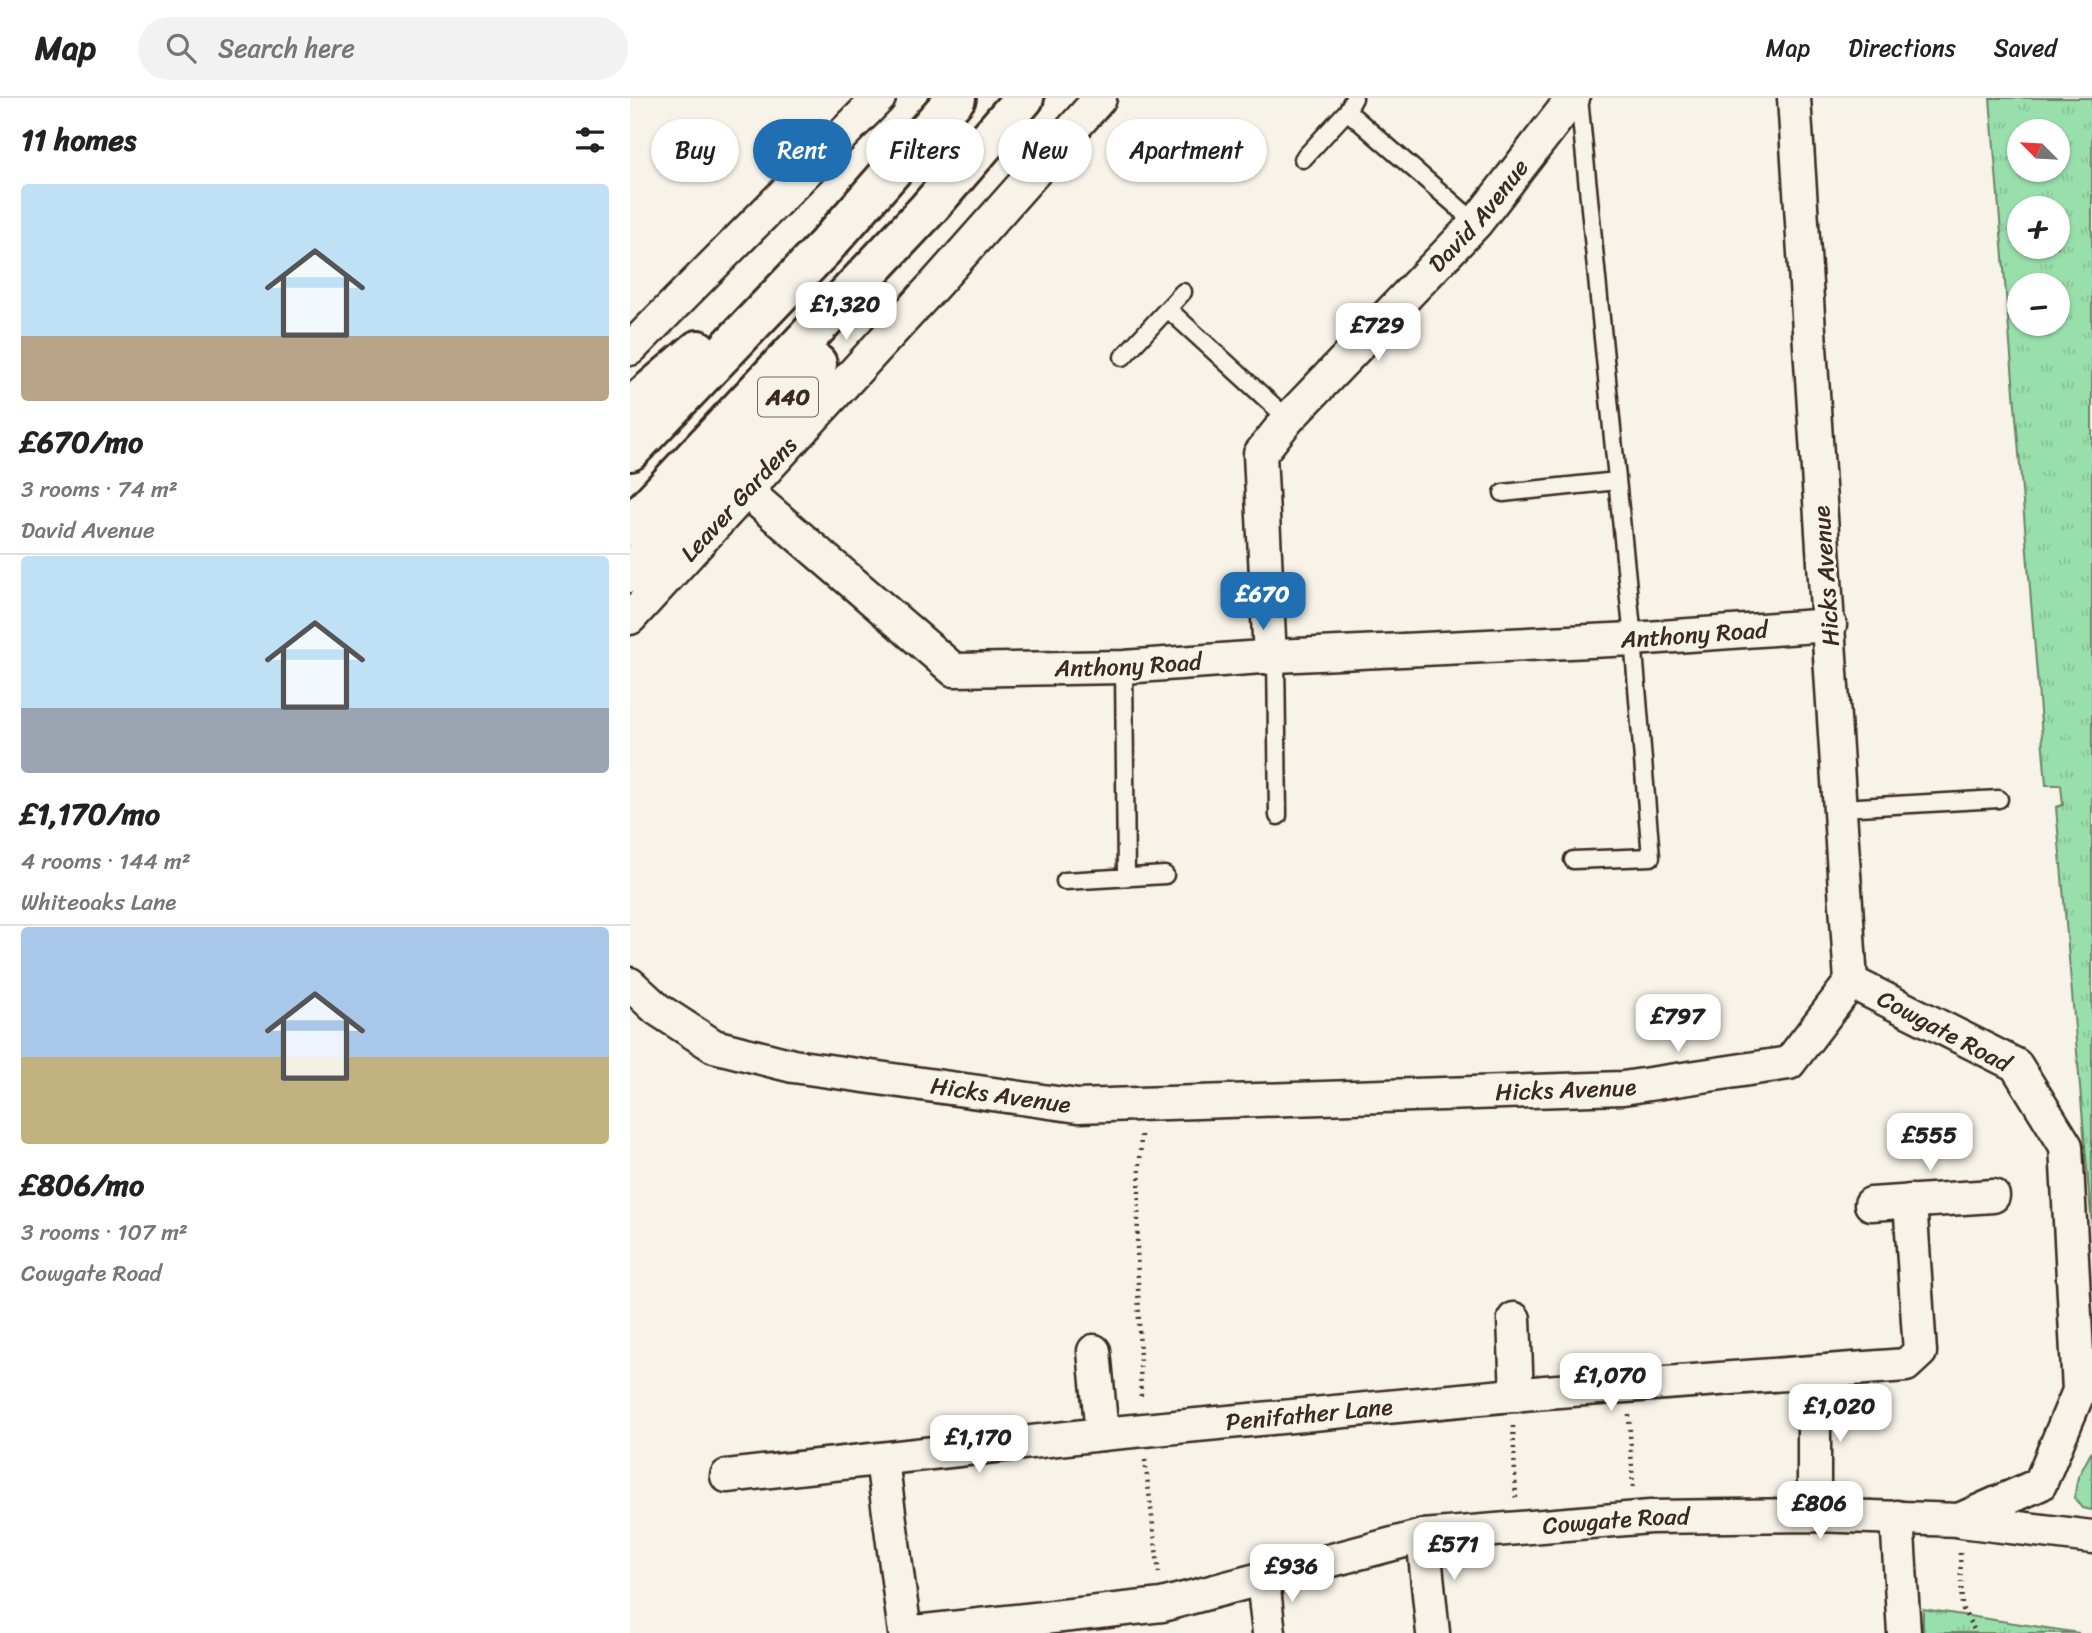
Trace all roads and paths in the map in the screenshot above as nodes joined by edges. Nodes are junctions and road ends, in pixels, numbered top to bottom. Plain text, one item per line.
1 (879, 98) edge
2 (956, 98) edge
3 (1024, 98) edge
4 (1100, 98) edge
5 (1573, 98) edge
6 (1579, 98) edge
7 (1794, 98) edge
8 (1350, 105) edge
9 (1303, 159) dead end
10 (928, 209) junction
11 (1476, 223) junction
12 (825, 247) junction
13 (1183, 292) dead end
14 (1169, 310) junction
15 (630, 349) edge
16 (1123, 357) dead end
17 (630, 408) edge
18 (1288, 419) junction
19 (630, 451) edge
20 (1617, 481) junction
21 (745, 490) junction
22 (1503, 493) dead end
23 (630, 526) edge
24 (630, 573) edge
25 (630, 618) edge
26 (1830, 625) junction
27 (1633, 639) junction
28 (1273, 657) junction
29 (1125, 667) junction
30 (1999, 800) dead end
31 (1841, 808) junction
32 (1278, 816) dead end
33 (1573, 860) dead end
34 (1165, 875) dead end
35 (1126, 877) junction
36 (1065, 881) dead end
37 (1851, 982) junction
38 (630, 984) edge
39 (1142, 1105) junction
40 (1993, 1196) dead end
41 (1910, 1201) junction
42 (1871, 1204) dead end
43 (1514, 1319) dead end
44 (1094, 1352) dead end
45 (1814, 1373) junction
46 (1628, 1386) junction
47 (1517, 1395) junction
48 (1142, 1429) junction
49 (1102, 1434) junction
50 (881, 1460) junction
51 (727, 1476) dead end
52 (1814, 1515) junction
53 (1897, 1517) junction
54 (1635, 1519) junction
55 (1959, 1520) junction
56 (1517, 1528) junction
57 (1423, 1536) junction
58 (2092, 1536) edge
59 (1263, 1580) junction
60 (1163, 1605) junction
61 (905, 1633) edge
62 (1269, 1633) edge
63 (1433, 1633) edge
64 (1904, 1633) edge
65 (1976, 1633) edge

1 - 15 street
2 - 12 highway
3 - 10 highway, A40
4 - 21 street, Leaver Gardens
5 - 11 street, David Avenue
6 - 20 lane
7 - 26 street, Hicks Avenue
8 - 9 lane
8 - 11 lane
10 - 23 highway, A40
10 - 24 highway, A40
11 - 18 street, David Avenue
12 - 17 highway
12 - 19 highway
13 - 14 lane
14 - 16 lane
14 - 18 lane
18 - 28 street, David Avenue
20 - 22 lane
20 - 27 lane
21 - 25 street, Leaver Gardens
21 - 29 street, Anthony Road
26 - 27 street, Anthony Road
26 - 31 street, Hicks Avenue
27 - 28 street, Anthony Road
27 - 33 lane
28 - 29 street, Anthony Road
28 - 32 lane
29 - 35 lane
30 - 31 lane
31 - 37 street, Hicks Avenue
34 - 35 lane
35 - 36 lane
37 - 39 street, Hicks Avenue
37 - 55 street, Cowgate Road
38 - 39 street, Hicks Avenue
39 - 48 path
40 - 41 street
41 - 42 street
41 - 45 street, Penifather Lane
43 - 47 street
44 - 49 street
45 - 46 street, Penifather Lane
45 - 52 street
46 - 47 street, Penifather Lane
46 - 54 path
47 - 48 street, Penifather Lane
47 - 56 path
48 - 49 street, Penifather Lane
48 - 60 path
49 - 50 street, Penifather Lane
50 - 51 street, Penifather Lane
50 - 61 street
52 - 53 street, Cowgate Road
52 - 54 street, Cowgate Road
53 - 55 street, Cowgate Road
53 - 64 street
54 - 56 street, Cowgate Road
55 - 58 street, Cowgate Road
55 - 65 path
56 - 57 street, Cowgate Road
57 - 59 street, Cowgate Road
57 - 63 street
59 - 60 street, Cowgate Road
59 - 62 street
60 - 61 street, Cowgate Road

